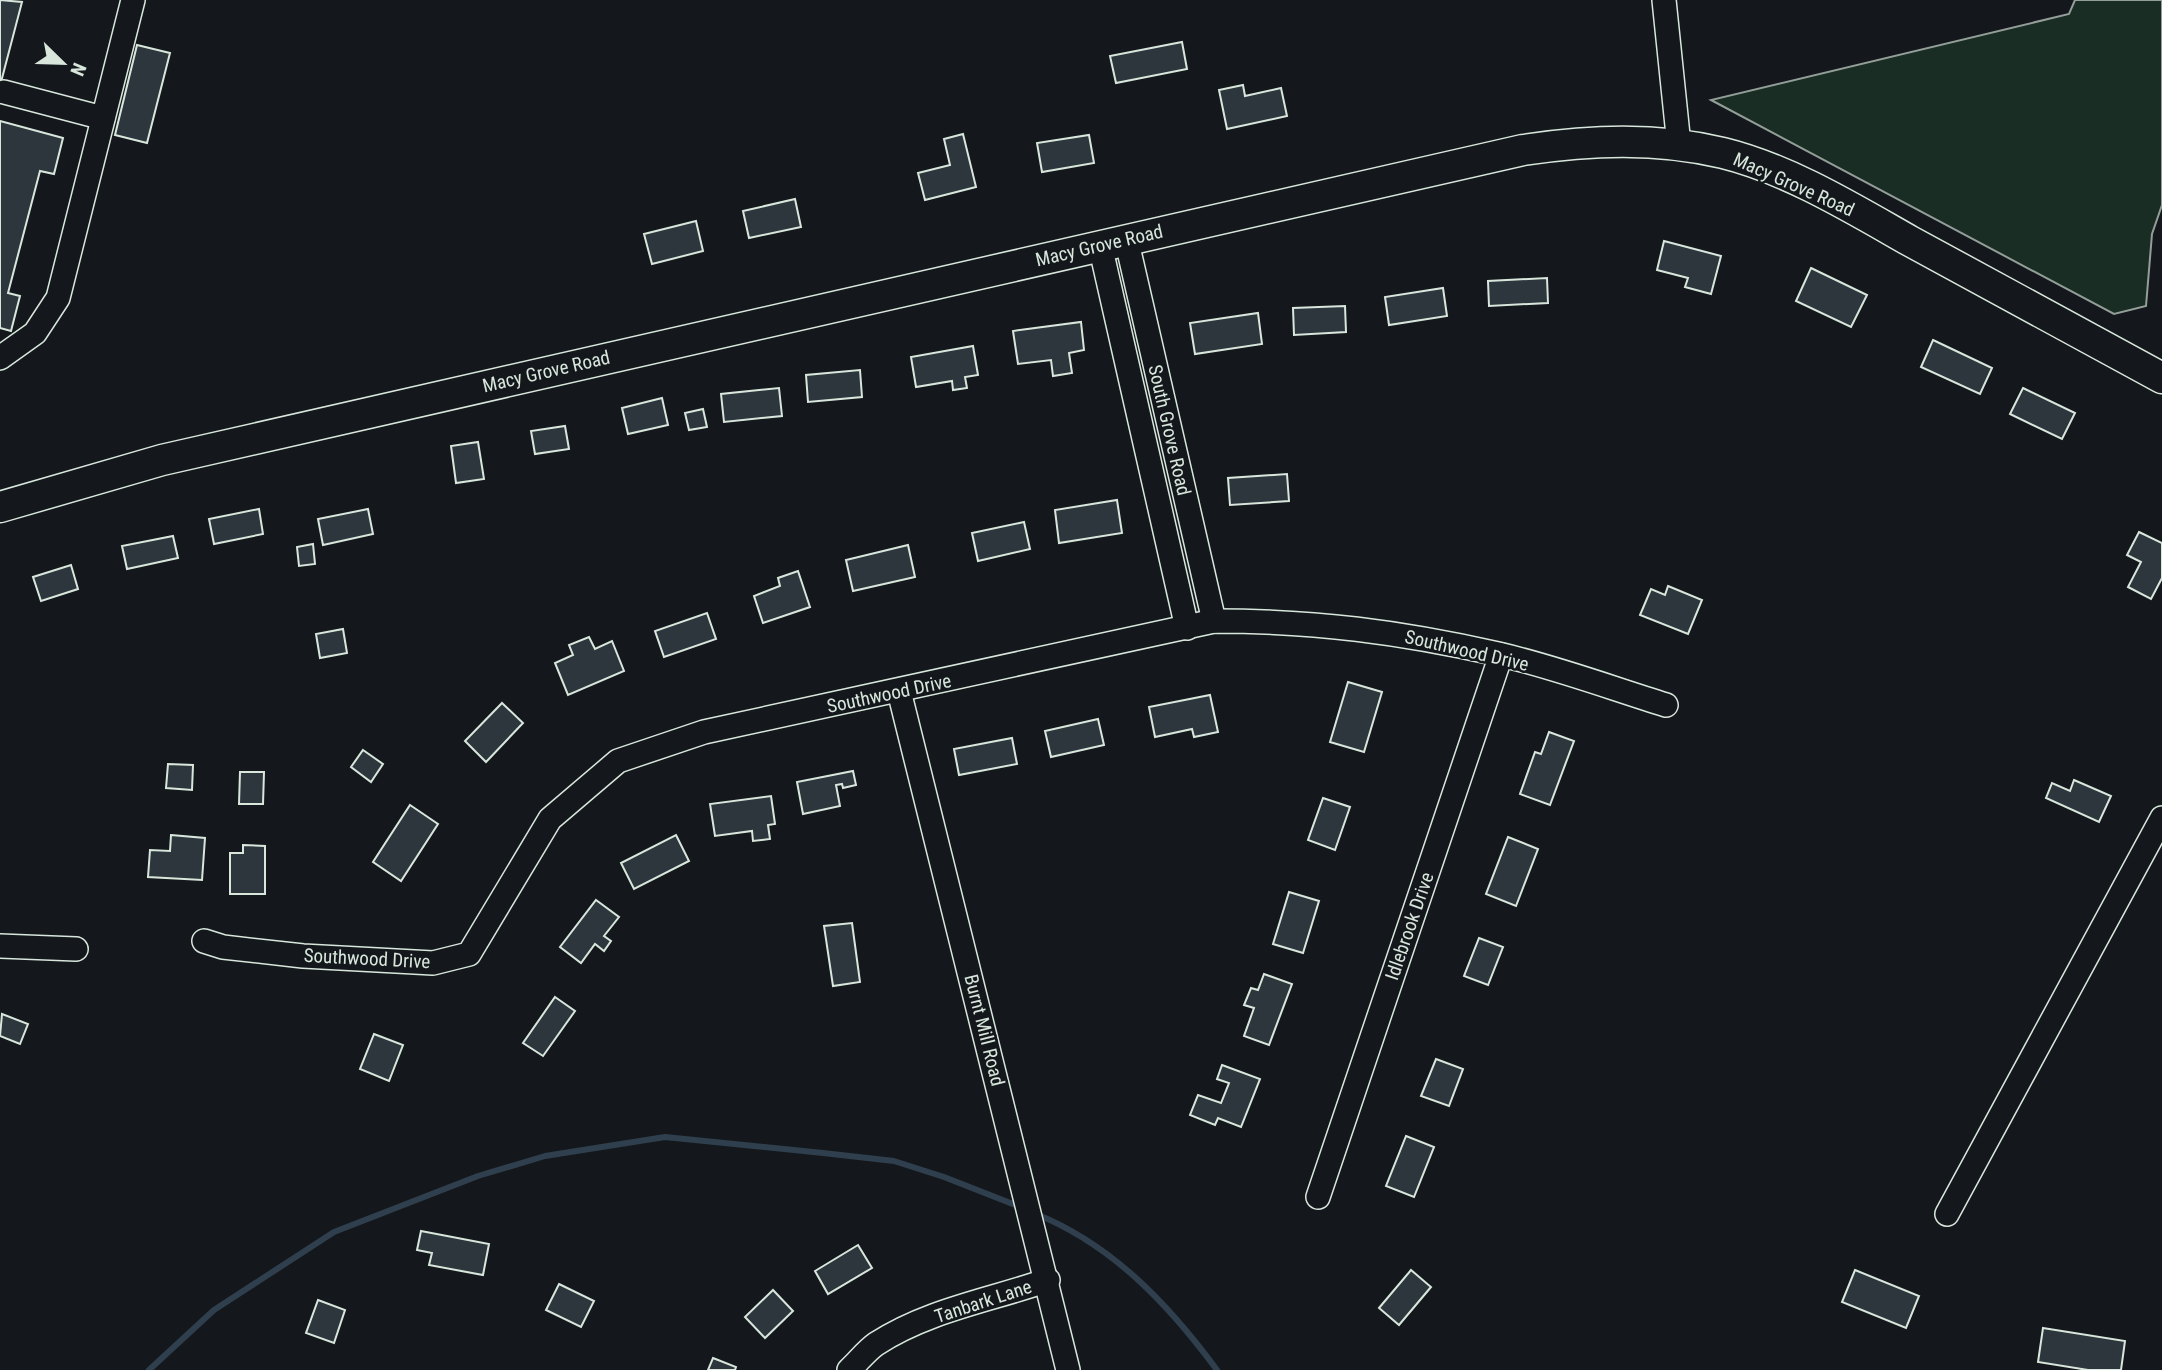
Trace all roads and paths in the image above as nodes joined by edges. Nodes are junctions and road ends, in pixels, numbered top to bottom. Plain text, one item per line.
1 (133, 0) edge
2 (1664, 0) edge
3 (4, 92) dead end
4 (103, 118) junction
5 (1679, 145) junction
6 (1113, 241) junction
7 (0, 358) edge
8 (2162, 378) edge
9 (0, 507) edge
10 (1214, 621) junction
11 (1188, 628) junction
12 (1501, 655) junction
13 (899, 691) junction
14 (1666, 705) dead end
15 (2162, 818) edge
16 (204, 941) dead end
17 (0, 946) edge
18 (76, 949) dead end
19 (1318, 1197) dead end
20 (1947, 1214) dead end
21 (1048, 1280) junction
22 (849, 1370) edge
23 (1068, 1370) edge

1 - 4 street
2 - 5 street
3 - 4 street
4 - 7 street
5 - 6 main road, Macy Grove Road
5 - 8 main road, Macy Grove Road
6 - 9 main road, Macy Grove Road
6 - 10 street, South Grove Road
6 - 11 street, South Grove Road
10 - 11 street, Southwood Drive
10 - 12 street, Southwood Drive
11 - 13 street, Southwood Drive
12 - 14 street, Southwood Drive
12 - 19 street, Idlebrook Drive
13 - 16 street, Southwood Drive
13 - 21 street, Burnt Mill Road
15 - 20 street
17 - 18 street
21 - 22 street, Tanbark Lane
21 - 23 street, Burnt Mill Road

